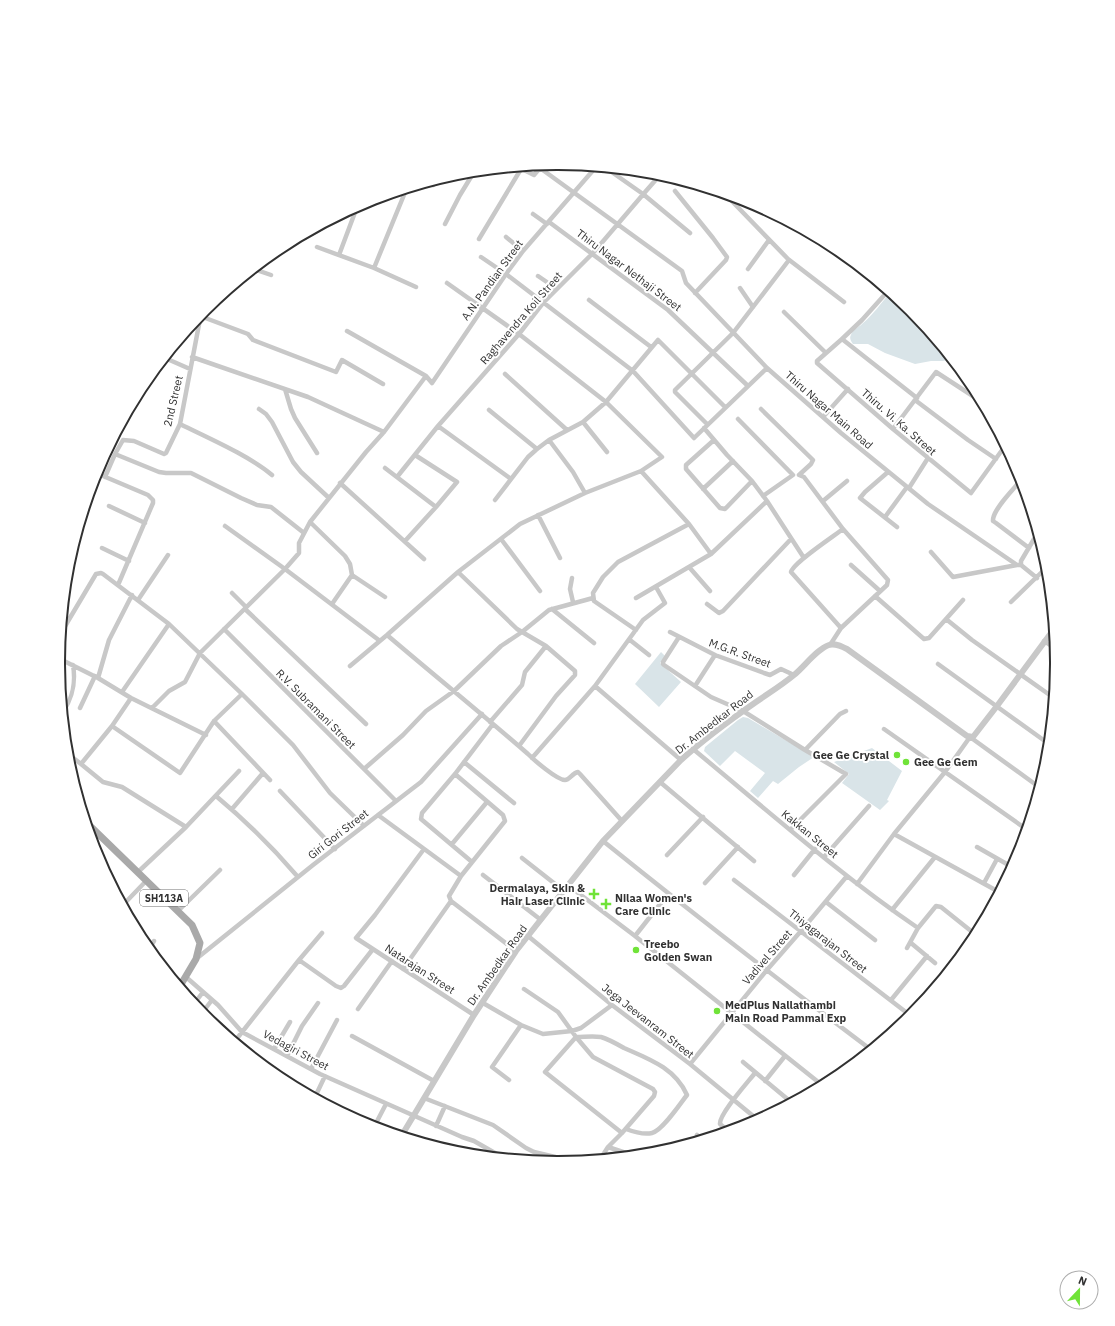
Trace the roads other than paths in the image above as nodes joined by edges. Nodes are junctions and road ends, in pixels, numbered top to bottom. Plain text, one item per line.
1 (538, 171) edge
2 (544, 171) edge
3 (528, 172) edge
4 (591, 172) edge
5 (517, 173) edge
6 (615, 174) edge
7 (470, 179) edge
8 (655, 180) edge
9 (675, 191) dead end
10 (573, 192) junction
11 (642, 194) junction
12 (404, 195) edge
13 (734, 204) edge
14 (533, 214) dead end
15 (354, 215) edge
16 (548, 223) junction
17 (445, 224) dead end
18 (618, 224) junction
19 (690, 233) dead end
20 (506, 237) dead end
21 (479, 239) dead end
22 (769, 240) junction
23 (317, 247) dead end
24 (523, 251) junction
25 (593, 253) junction
26 (339, 254) junction
27 (481, 257) dead end
28 (789, 260) junction
29 (374, 268) junction
30 (748, 269) dead end
31 (260, 271) edge
32 (506, 274) junction
33 (271, 275) dead end
34 (538, 276) dead end
35 (448, 283) dead end
36 (416, 287) dead end
37 (740, 288) dead end
38 (558, 289) junction
39 (695, 293) junction
40 (884, 295) edge
41 (589, 300) dead end
42 (844, 302) dead end
43 (543, 303) junction
44 (753, 307) junction
45 (482, 308) junction
46 (784, 312) dead end
47 (207, 317) edge
48 (196, 328) edge
49 (347, 331) dead end
50 (733, 333) junction
51 (519, 334) junction
52 (842, 339) junction
53 (651, 347) junction
54 (714, 352) junction
55 (826, 353) junction
56 (192, 357) junction
57 (169, 360) edge
58 (767, 368) junction
59 (190, 369) junction
60 (633, 371) junction
61 (505, 374) dead end
62 (692, 375) junction
63 (426, 376) junction
64 (383, 384) dead end
65 (748, 386) junction
66 (285, 389) junction
67 (848, 389) junction
68 (969, 393) edge
69 (916, 399) junction
70 (606, 402) junction
71 (725, 407) junction
72 (259, 409) dead end
73 (760, 409) dead end
74 (488, 410) dead end
75 (823, 417) junction
76 (738, 419) dead end
77 (583, 422) junction
78 (180, 424) junction
79 (438, 426) junction
80 (705, 426) junction
81 (893, 429) junction
82 (567, 430) junction
83 (384, 432) junction
84 (549, 440) junction
85 (714, 440) junction
86 (537, 449) junction
87 (1002, 451) edge
88 (607, 452) dead end
89 (317, 453) dead end
90 (115, 454) junction
91 (415, 455) junction
92 (928, 458) junction
93 (996, 459) junction
94 (733, 461) junction
95 (385, 468) dead end
96 (641, 470) junction
97 (888, 472) junction
98 (102, 475) edge
99 (272, 475) dead end
100 (105, 476) junction
101 (397, 477) junction
102 (511, 479) junction
103 (752, 481) junction
104 (847, 481) dead end
105 (340, 483) junction
106 (1017, 485) edge
107 (908, 488) junction
108 (703, 489) junction
109 (585, 494) junction
110 (763, 496) junction
111 (329, 498) junction
112 (495, 500) dead end
113 (767, 501) junction
114 (822, 501) junction
115 (108, 506) dead end
116 (436, 507) junction
117 (538, 515) junction
118 (885, 517) junction
119 (310, 522) junction
120 (145, 523) junction
121 (690, 524) junction
122 (225, 526) dead end
123 (897, 526) dead end
124 (843, 529) junction
125 (304, 533) junction
126 (1034, 538) edge
127 (501, 539) junction
128 (790, 539) junction
129 (405, 541) junction
130 (102, 548) dead end
131 (1029, 548) junction
132 (931, 552) dead end
133 (711, 554) junction
134 (168, 555) dead end
135 (560, 558) dead end
136 (804, 558) junction
137 (424, 559) dead end
138 (129, 561) junction
139 (851, 565) dead end
140 (1019, 565) junction
141 (689, 567) junction
142 (285, 569) junction
143 (458, 572) junction
144 (1042, 573) edge
145 (352, 575) junction
146 (572, 578) dead end
147 (1037, 578) junction
148 (118, 585) junction
149 (656, 587) junction
150 (540, 591) dead end
151 (710, 591) dead end
152 (880, 591) junction
153 (232, 593) dead end
154 (132, 595) junction
155 (875, 596) junction
156 (385, 597) dead end
157 (594, 598) junction
158 (636, 598) dead end
159 (138, 600) junction
160 (963, 600) dead end
161 (573, 602) junction
162 (1011, 602) dead end
163 (332, 604) junction
164 (707, 604) dead end
165 (246, 608) junction
166 (552, 609) junction
167 (946, 619) junction
168 (67, 623) edge
169 (168, 624) junction
170 (841, 628) junction
171 (224, 629) junction
172 (636, 630) junction
173 (522, 632) junction
174 (670, 632) dead end
175 (387, 635) junction
176 (1049, 635) edge
177 (679, 637) junction
178 (630, 640) junction
179 (380, 641) junction
180 (1044, 641) junction
181 (594, 643) dead end
182 (830, 645) junction
183 (1049, 645) edge
184 (546, 646) junction
185 (200, 653) junction
186 (649, 655) dead end
187 (715, 655) junction
188 (65, 661) edge
189 (938, 664) dead end
190 (73, 665) junction
191 (350, 666) dead end
192 (1020, 674) junction
193 (794, 675) junction
194 (97, 677) junction
195 (595, 686) junction
196 (695, 686) junction
197 (454, 691) junction
198 (122, 692) junction
199 (242, 694) junction
200 (1049, 694) edge
201 (131, 698) junction
202 (67, 704) edge
203 (998, 706) junction
204 (80, 708) dead end
205 (152, 708) junction
206 (743, 711) junction
207 (846, 711) dead end
208 (482, 714) junction
209 (214, 721) junction
210 (492, 723) junction
211 (366, 724) dead end
212 (112, 726) junction
213 (884, 729) dead end
214 (206, 735) junction
215 (970, 737) junction
216 (1044, 740) edge
217 (519, 746) junction
218 (693, 749) junction
219 (805, 750) junction
220 (74, 758) edge
221 (532, 758) junction
222 (681, 760) junction
223 (464, 762) junction
224 (81, 764) junction
225 (364, 769) junction
226 (239, 771) dead end
227 (946, 772) junction
228 (263, 773) junction
229 (455, 774) junction
230 (270, 780) dead end
231 (660, 782) junction
232 (1035, 784) edge
233 (280, 791) dead end
234 (216, 796) junction
235 (396, 801) junction
236 (487, 802) junction
237 (514, 803) dead end
238 (869, 806) dead end
239 (232, 809) junction
240 (378, 815) junction
241 (703, 817) junction
242 (622, 821) junction
243 (364, 826) junction
244 (1022, 826) edge
245 (186, 827) junction
246 (94, 830) edge
247 (790, 830) junction
248 (894, 834) junction
249 (603, 841) junction
250 (452, 844) junction
251 (738, 847) junction
252 (977, 847) dead end
253 (335, 849) junction
254 (424, 849) junction
255 (815, 849) junction
256 (667, 855) dead end
257 (824, 857) junction
258 (935, 857) junction
259 (522, 858) dead end
260 (997, 859) junction
261 (472, 862) junction
262 (754, 862) dead end
263 (1007, 864) edge
264 (220, 870) dead end
265 (138, 872) junction
266 (483, 875) dead end
267 (794, 875) dead end
268 (461, 876) junction
269 (847, 876) junction
270 (298, 877) junction
271 (146, 880) junction
272 (734, 880) dead end
273 (705, 883) dead end
274 (984, 883) junction
275 (857, 884) junction
276 (566, 888) junction
277 (995, 889) edge
278 (668, 894) junction
279 (127, 901) edge
280 (451, 901) junction
281 (826, 902) junction
282 (892, 910) junction
283 (178, 911) junction
284 (541, 920) junction
285 (918, 928) junction
286 (801, 931) junction
287 (971, 931) edge
288 (322, 933) dead end
289 (528, 936) junction
290 (635, 936) junction
291 (875, 940) dead end
292 (911, 943) junction
293 (907, 948) dead end
294 (373, 949) junction
295 (516, 951) junction
296 (927, 956) junction
297 (196, 959) junction
298 (299, 960) junction
299 (392, 961) junction
300 (935, 962) dead end
301 (403, 969) junction
302 (766, 970) junction
303 (186, 977) junction
304 (182, 982) edge
305 (524, 989) dead end
306 (203, 992) junction
307 (198, 999) edge
308 (212, 1000) junction
309 (891, 1000) junction
310 (318, 1003) dead end
311 (483, 1003) junction
312 (612, 1005) junction
313 (206, 1008) edge
314 (358, 1009) dead end
315 (905, 1012) edge
316 (732, 1013) junction
317 (474, 1015) junction
318 (337, 1020) dead end
319 (290, 1022) dead end
320 (521, 1025) junction
321 (572, 1031) junction
322 (242, 1032) junction
323 (352, 1036) dead end
324 (238, 1037) edge
325 (576, 1037) junction
326 (866, 1046) edge
327 (274, 1049) junction
328 (287, 1056) junction
329 (786, 1056) junction
330 (743, 1062) dead end
331 (690, 1064) junction
332 (311, 1069) junction
333 (756, 1073) junction
334 (325, 1076) junction
335 (509, 1080) dead end
336 (434, 1081) junction
337 (765, 1081) junction
338 (817, 1081) edge
339 (317, 1093) edge
340 (424, 1098) junction
341 (787, 1099) edge
342 (734, 1100) junction
343 (386, 1104) junction
344 (445, 1106) junction
345 (752, 1115) edge
346 (413, 1116) junction
347 (377, 1121) edge
348 (436, 1126) junction
349 (723, 1126) edge
350 (626, 1129) junction
351 (404, 1131) edge
352 (622, 1134) junction
353 (608, 1147) junction
354 (491, 1151) edge
355 (620, 1151) edge
356 (604, 1153) edge
357 (548, 1155) edge

1 - 3 street
2 - 10 street, Thiru Nagar Main Road
4 - 10 street, A.N. Pandian Street
5 - 21 street
6 - 11 street
7 - 17 street
8 - 11 street, Raghavendra Koil Street
9 - 39 street
10 - 16 street, A.N. Pandian Street
10 - 18 street, Thiru Nagar Main Road
11 - 18 street, Raghavendra Koil Street
11 - 19 street
12 - 29 street
13 - 22 street
14 - 16 street, Thiru Nagar Nethaji Street
15 - 26 street
16 - 24 street, A.N. Pandian Street
16 - 25 street, Thiru Nagar Nethaji Street
18 - 25 street, Raghavendra Koil Street
18 - 39 street, Thiru Nagar Main Road
20 - 24 street
22 - 28 street
22 - 30 street
23 - 26 street
24 - 32 street, A.N. Pandian Street
25 - 38 street, Raghavendra Koil Street
25 - 54 street, Thiru Nagar Nethaji Street
26 - 29 street
27 - 32 street
28 - 42 street
28 - 44 street
29 - 36 street
31 - 33 street
32 - 43 street
32 - 45 street, A.N. Pandian Street
34 - 38 street
35 - 45 street
37 - 44 street
38 - 43 street, Raghavendra Koil Street
39 - 50 street, Thiru Nagar Main Road
40 - 52 street
41 - 53 street
43 - 51 street, Raghavendra Koil Street
43 - 60 street
44 - 50 street
45 - 51 street
45 - 63 street, A.N. Pandian Street
46 - 55 street
47 - 64 street
48 - 56 street, 2nd Street
49 - 63 street
50 - 54 street
50 - 58 street, Thiru Nagar Main Road
51 - 70 street
51 - 79 street, Raghavendra Koil Street
52 - 55 street
52 - 69 street
53 - 60 street
53 - 62 street
54 - 62 street
54 - 65 street, Thiru Nagar Nethaji Street
55 - 67 street, Thiru. Vi. Ka. Street
56 - 59 street, 2nd Street
56 - 66 street
57 - 59 street
58 - 65 street
58 - 75 street, Thiru Nagar Main Road
59 - 78 street, 2nd Street
60 - 70 street
60 - 80 street
61 - 82 street
62 - 71 street
62 - 80 street
63 - 83 street
65 - 71 street
66 - 83 street
66 - 89 street
67 - 75 street
67 - 81 street, Thiru. Vi. Ka. Street
68 - 69 street
69 - 81 street
69 - 93 street
70 - 77 street
70 - 96 street
71 - 80 street
72 - 111 street
73 - 114 street
74 - 86 street
75 - 97 street, Thiru Nagar Main Road
76 - 110 street
77 - 82 street
77 - 88 street
78 - 90 street, 2nd Street
78 - 99 street
79 - 91 street, Raghavendra Koil Street
79 - 102 street
80 - 85 street
81 - 92 street, Thiru. Vi. Ka. Street
82 - 84 street
83 - 105 street
84 - 86 street
84 - 109 street
85 - 94 street
85 - 108 street
86 - 102 street
87 - 93 street
90 - 100 street, 2nd Street
90 - 125 street
91 - 101 street, Raghavendra Koil Street
91 - 116 street
92 - 93 street, Thiru. Vi. Ka. Street
92 - 107 street
94 - 103 street
94 - 108 street
95 - 101 street
96 - 109 street
96 - 121 street
97 - 107 street, Thiru Nagar Main Road
97 - 118 street
98 - 100 street
100 - 120 street
101 - 116 street
102 - 112 street
103 - 108 street
103 - 110 street
104 - 114 street
105 - 111 street
105 - 129 street
106 - 131 street
107 - 118 street
107 - 140 street, Thiru Nagar Main Road
109 - 117 street
110 - 113 street
111 - 119 street
113 - 128 street
113 - 133 street
114 - 124 street
115 - 120 street
116 - 129 street
117 - 127 street
117 - 135 street
118 - 123 street
119 - 125 street
119 - 145 street
120 - 138 street
121 - 133 street
121 - 157 street
122 - 142 street
124 - 136 street
124 - 152 street
125 - 142 street
126 - 131 street
127 - 143 street
127 - 150 street
128 - 136 street
128 - 164 street
129 - 137 street
130 - 138 street
131 - 140 street
132 - 140 street
133 - 141 street
134 - 159 street
136 - 170 street
138 - 148 street
139 - 152 street
140 - 147 street, Thiru Nagar Main Road
141 - 149 street
141 - 151 street
142 - 163 street
142 - 165 street
143 - 173 street
143 - 175 street
144 - 147 street
145 - 156 street
145 - 163 street
146 - 161 street
147 - 162 street
148 - 154 street
148 - 168 street
149 - 158 street
149 - 172 street
152 - 155 street
153 - 165 street
154 - 159 street
154 - 194 street
155 - 167 street
155 - 170 street
157 - 161 street
157 - 172 street
159 - 169 street
160 - 167 street
161 - 166 street
163 - 179 street
165 - 171 street
165 - 211 street
166 - 173 street
166 - 181 street
167 - 192 street
169 - 185 street
169 - 198 street
170 - 182 street
171 - 185 street
171 - 225 street, R.V. Subramani Street
172 - 178 street
173 - 184 street
173 - 197 street
174 - 177 street, M.G.R. Street
175 - 179 street
175 - 197 street
176 - 180 street
177 - 187 street, M.G.R. Street
177 - 196 street
178 - 186 street
178 - 195 street
179 - 191 street
180 - 183 street
180 - 192 street
182 - 193 street, Dr. Ambedkar Road
182 - 215 street
184 - 210 street
184 - 217 street
185 - 199 street
185 - 205 street
187 - 193 street, M.G.R. Street
187 - 196 street
188 - 190 street
189 - 203 street
190 - 194 street
190 - 202 street
192 - 200 street
192 - 203 street
193 - 206 street, Dr. Ambedkar Road
194 - 198 street
194 - 204 street
195 - 221 street
195 - 222 street
196 - 206 street
197 - 208 street
197 - 225 street
198 - 201 street
199 - 209 street
199 - 243 street
201 - 205 street
201 - 212 street
203 - 215 street
203 - 216 street
205 - 214 street
206 - 218 street, Dr. Ambedkar Road
206 - 219 street
207 - 219 street
208 - 210 street
208 - 235 street, Giri Gori Street
209 - 214 street
209 - 228 street
210 - 217 street
210 - 223 street
212 - 214 street
212 - 224 street
213 - 227 street
215 - 227 street
215 - 232 street
217 - 221 street
218 - 222 street, Dr. Ambedkar Road
218 - 247 street, Kakkan Street
219 - 247 street
220 - 224 street
221 - 242 street
222 - 231 street, Dr. Ambedkar Road
223 - 229 street
223 - 237 street
224 - 245 street
225 - 235 street, R.V. Subramani Street
226 - 234 street
227 - 244 street
227 - 248 street
228 - 230 street
228 - 239 street
229 - 236 street
229 - 250 street
231 - 241 street
231 - 242 street, Dr. Ambedkar Road
233 - 253 street
234 - 239 street
234 - 245 street
235 - 240 street, Giri Gori Street
236 - 250 street
236 - 261 street
238 - 257 street
239 - 270 street
240 - 243 street, Giri Gori Street
240 - 254 street
241 - 251 street
241 - 256 street
242 - 249 street, Dr. Ambedkar Road
243 - 253 street, Giri Gori Street
245 - 265 street
246 - 265 main road, SH113A
247 - 255 street, Kakkan Street
248 - 258 street
248 - 275 street
249 - 276 street, Dr. Ambedkar Road
249 - 278 street
250 - 261 street
251 - 262 street
251 - 273 street
252 - 260 street
253 - 270 street, Giri Gori Street
254 - 268 street
254 - 294 street, Natarajan Street
255 - 257 street, Kakkan Street
255 - 267 street
257 - 269 street, Kakkan Street
258 - 274 street
258 - 282 street
259 - 276 street
260 - 263 street
260 - 274 street
261 - 268 street
264 - 283 street
265 - 271 main road, SH113A
266 - 284 street
268 - 280 street
269 - 275 street, Kakkan Street
269 - 281 street, Vadivel Street
270 - 297 street, Giri Gori Street
271 - 279 street
271 - 283 main road, SH113A
272 - 286 street, Thiyagarajan Street
274 - 277 street
275 - 282 street, Kakkan Street
276 - 284 street, Dr. Ambedkar Road
276 - 290 street
278 - 290 street
278 - 302 street
280 - 295 street
280 - 301 street
281 - 286 street, Vadivel Street
281 - 291 street
282 - 285 street, Kakkan Street
283 - 297 main road, SH113A
284 - 289 street, Dr. Ambedkar Road
285 - 287 street
285 - 292 street
286 - 302 street, Vadivel Street
286 - 309 street, Thiyagarajan Street
288 - 298 street
289 - 295 street, Dr. Ambedkar Road
289 - 312 street, Jega Jeevanram Street
290 - 316 street
292 - 293 street
292 - 296 street
294 - 298 street
294 - 299 street, Natarajan Street
295 - 311 street, Dr. Ambedkar Road
296 - 300 street
296 - 309 street
297 - 303 main road, SH113A
298 - 322 street
299 - 301 street, Natarajan Street
299 - 314 street
301 - 317 street, Natarajan Street
302 - 316 street, Vadivel Street
302 - 326 street
303 - 304 main road, SH113A
303 - 306 street, Vedagiri Street
305 - 321 street
306 - 307 street
306 - 308 street, Vedagiri Street
308 - 313 street
308 - 322 street, Vedagiri Street
309 - 315 street, Thiyagarajan Street
310 - 328 street
311 - 317 street, Dr. Ambedkar Road
311 - 320 street
312 - 321 street
312 - 331 street, Jega Jeevanram Street
316 - 329 street
316 - 331 street, Vadivel Street
317 - 336 street, Dr. Ambedkar Road
318 - 332 street
319 - 327 street
320 - 321 street
320 - 335 street
321 - 325 street
322 - 324 street
322 - 327 street, Vedagiri Street
323 - 336 street
325 - 350 street
325 - 350 street
325 - 352 street
327 - 328 street, Vedagiri Street
328 - 332 street, Vedagiri Street
329 - 337 street
329 - 338 street
330 - 333 street
331 - 342 street, Jega Jeevanram Street
332 - 334 street, Vedagiri Street
333 - 337 street
333 - 342 street
334 - 339 street
334 - 343 street, Vedagiri Street
336 - 340 street, Dr. Ambedkar Road
337 - 341 street
340 - 344 street
340 - 346 street, Dr. Ambedkar Road
342 - 345 street, Jega Jeevanram Street
342 - 349 street
343 - 346 street, Vedagiri Street
343 - 347 street
344 - 348 street
344 - 357 street
346 - 348 street, Vedagiri Street
346 - 351 street, Dr. Ambedkar Road
348 - 354 street, Vedagiri Street
350 - 352 street
352 - 353 street
353 - 355 street
353 - 356 street

